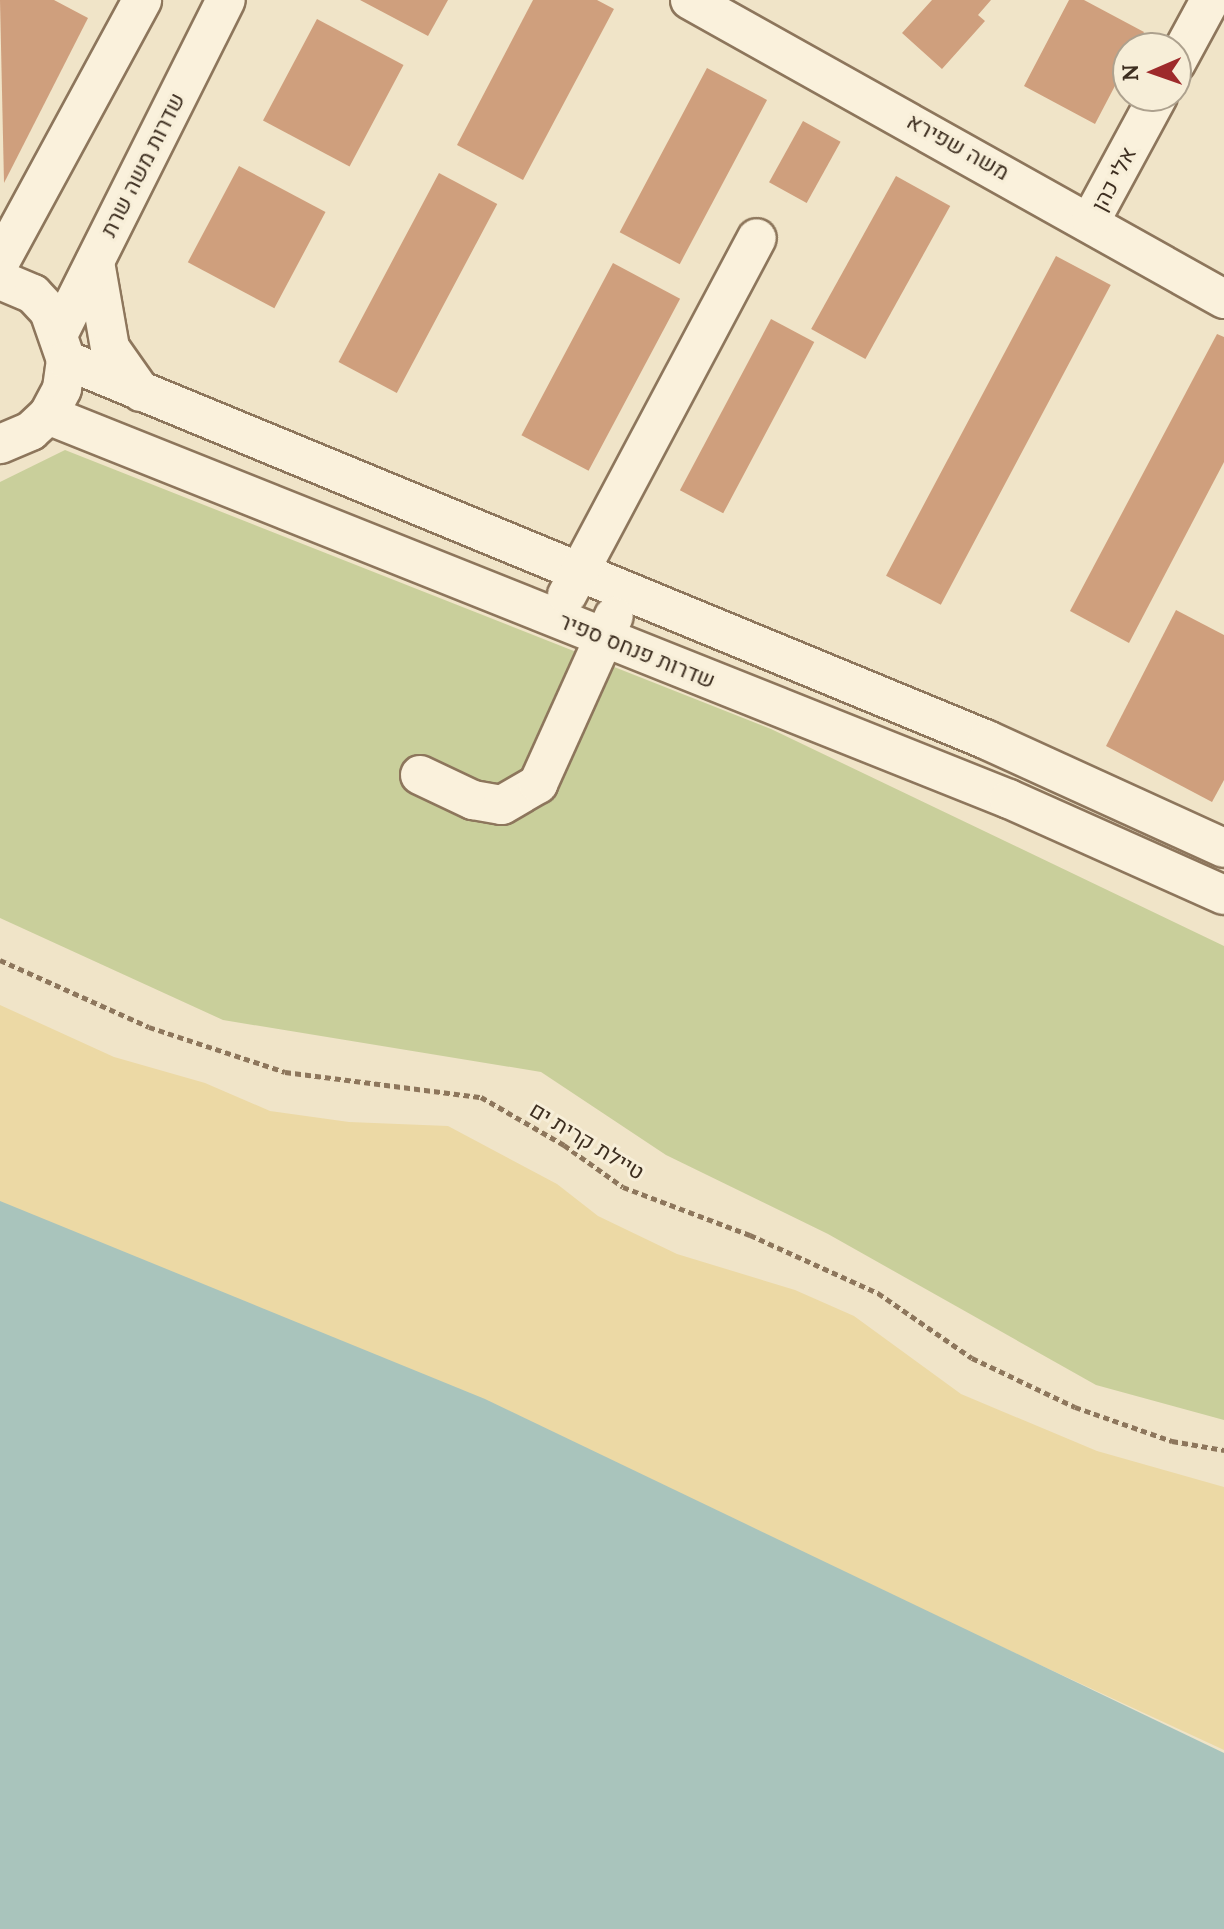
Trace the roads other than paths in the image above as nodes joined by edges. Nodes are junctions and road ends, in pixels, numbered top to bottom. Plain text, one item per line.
1 (142, 0) edge
2 (226, 0) edge
3 (690, 0) edge
4 (1210, 0) edge
5 (1192, 33) edge
6 (1149, 112) edge
7 (32, 201) junction
8 (1091, 220) junction
9 (0, 230) edge
10 (757, 238) dead end
11 (0, 262) edge
12 (95, 262) junction
13 (0, 280) edge
14 (1224, 299) edge
15 (63, 345) junction
16 (143, 394) junction
17 (48, 415) junction
18 (0, 444) edge
19 (578, 572) junction
20 (626, 592) junction
21 (555, 619) junction
22 (603, 638) junction
23 (420, 775) dead end
24 (1224, 848) edge
25 (1224, 895) edge

1 - 7 street
2 - 12 street, שדרות משה שרת
3 - 8 street, משה שפירא
4 - 5 street
6 - 8 street, אלי כהן
7 - 9 street
7 - 11 street
8 - 14 street, משה שפירא
10 - 19 street
12 - 15 street, שדרות משה שרת
12 - 16 street
13 - 15 street
15 - 16 street
15 - 17 street, שדרות משה שרת
16 - 19 street
17 - 18 street
17 - 21 street, שדרות פנחס ספיר
19 - 20 street
19 - 21 street
20 - 22 street
20 - 24 street
21 - 22 street, שדרות פנחס ספיר
22 - 23 street
22 - 25 street, שדרות פנחס ספיר

